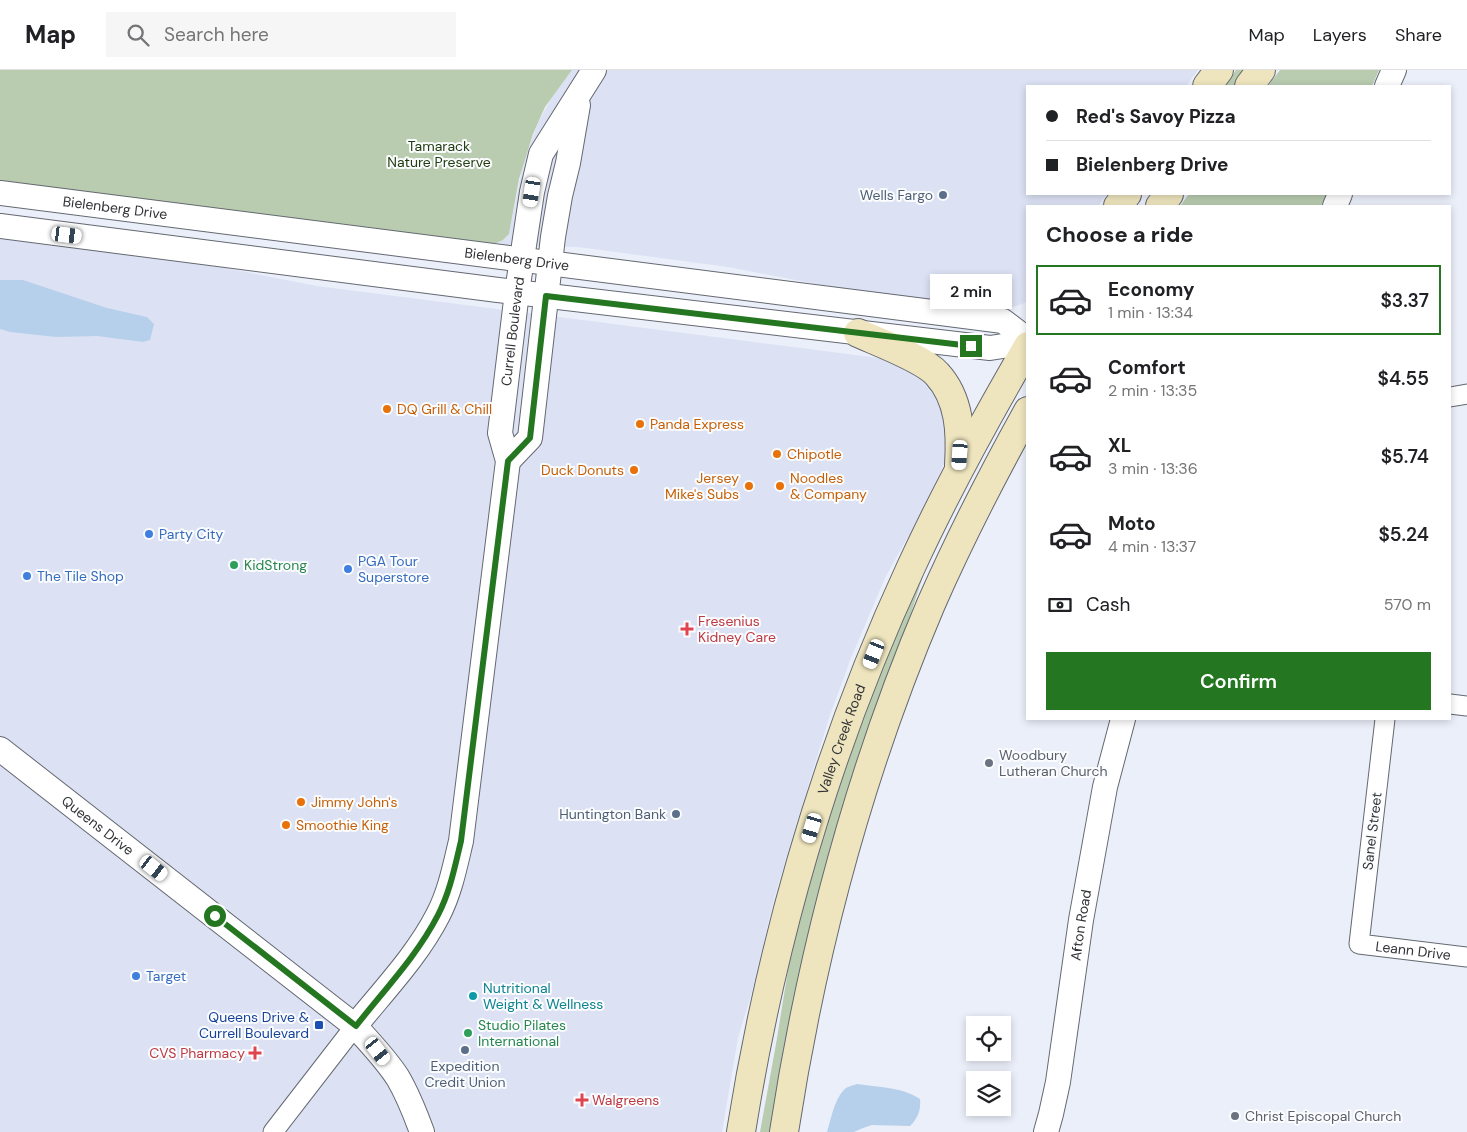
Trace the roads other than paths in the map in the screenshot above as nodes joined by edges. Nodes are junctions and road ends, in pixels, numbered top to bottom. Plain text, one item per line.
1 (594, 70) edge
2 (1218, 70) edge
3 (1261, 70) edge
4 (1394, 70) edge
5 (1208, 85) edge
6 (1250, 85) edge
7 (1387, 85) edge
8 (581, 93) junction
9 (0, 193) edge
10 (0, 226) edge
11 (522, 260) junction
12 (550, 263) junction
13 (517, 292) junction
14 (546, 296) junction
15 (858, 333) junction
16 (1026, 341) edge
17 (1026, 343) edge
18 (1026, 347) edge
19 (1467, 394) edge
20 (1451, 397) edge
21 (1026, 415) edge
22 (508, 461) junction
23 (959, 470) junction
24 (1451, 704) edge
25 (1467, 706) edge
26 (1123, 720) edge
27 (1385, 720) edge
28 (0, 749) edge
29 (1359, 944) joint
30 (1467, 957) edge
31 (356, 1026) junction
32 (273, 1132) edge
33 (422, 1132) edge
34 (741, 1132) edge
35 (784, 1132) edge
36 (1046, 1132) edge

1 - 8 street, Currell Boulevard
2 - 5 main road
3 - 6 main road
4 - 7 street
8 - 11 street, Currell Boulevard
8 - 12 street, Currell Boulevard
9 - 11 street, Bielenberg Drive
10 - 13 street
11 - 12 street, Bielenberg Drive
11 - 13 street, Currell Boulevard
12 - 14 street, Currell Boulevard
12 - 16 street, Bielenberg Drive
13 - 14 street
13 - 22 street, Currell Boulevard
14 - 15 street
14 - 22 street, Currell Boulevard
15 - 17 street
15 - 23 main road
18 - 23 main road, Valley Creek Road
19 - 20 street
21 - 35 main road
22 - 31 street, Currell Boulevard
23 - 34 main road, Valley Creek Road
24 - 25 street
26 - 36 street, Afton Road
27 - 29 street, Sanel Street
28 - 31 street, Queens Drive
29 - 30 street, Leann Drive
31 - 32 street
31 - 33 street, Queens Drive

